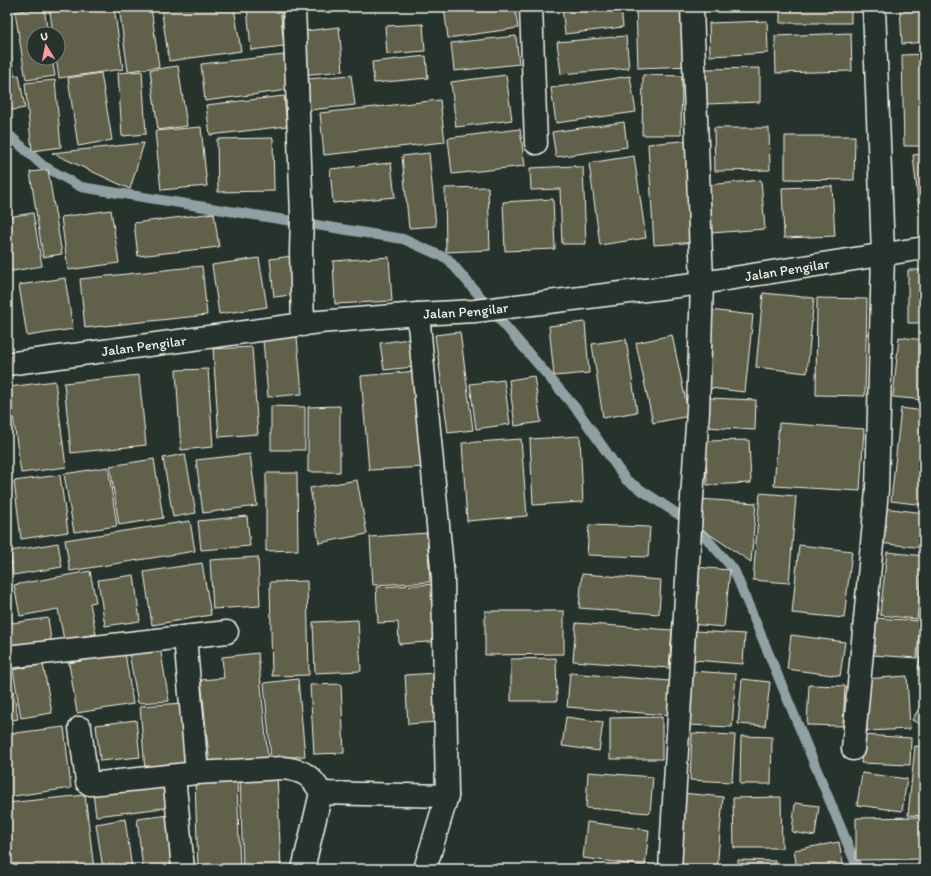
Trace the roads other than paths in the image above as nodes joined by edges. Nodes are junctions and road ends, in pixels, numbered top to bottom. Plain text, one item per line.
1 (294, 7) edge
2 (531, 7) edge
3 (692, 7) edge
4 (874, 7) edge
5 (536, 143) dead end
6 (924, 248) edge
7 (882, 254) junction
8 (702, 283) junction
9 (418, 314) junction
10 (303, 325) junction
11 (7, 364) edge
12 (227, 632) dead end
13 (185, 637) junction
14 (7, 658) edge
15 (80, 728) dead end
16 (853, 749) dead end
17 (197, 773) junction
18 (174, 776) junction
19 (321, 793) junction
20 (447, 796) junction
21 (183, 869) edge
22 (303, 869) edge
23 (425, 869) edge
24 (670, 869) edge

1 - 10 street
2 - 5 street
3 - 8 street
4 - 7 street
6 - 7 street, Jalan Pengilar
7 - 8 street, Jalan Pengilar
7 - 16 street
8 - 9 street, Jalan Pengilar
8 - 24 street
9 - 10 street, Jalan Pengilar
9 - 20 street
10 - 11 street, Jalan Pengilar
12 - 13 street
13 - 14 street
13 - 17 street
15 - 18 street
17 - 18 street
17 - 19 street
18 - 21 street
19 - 20 street
19 - 22 street
20 - 23 street

